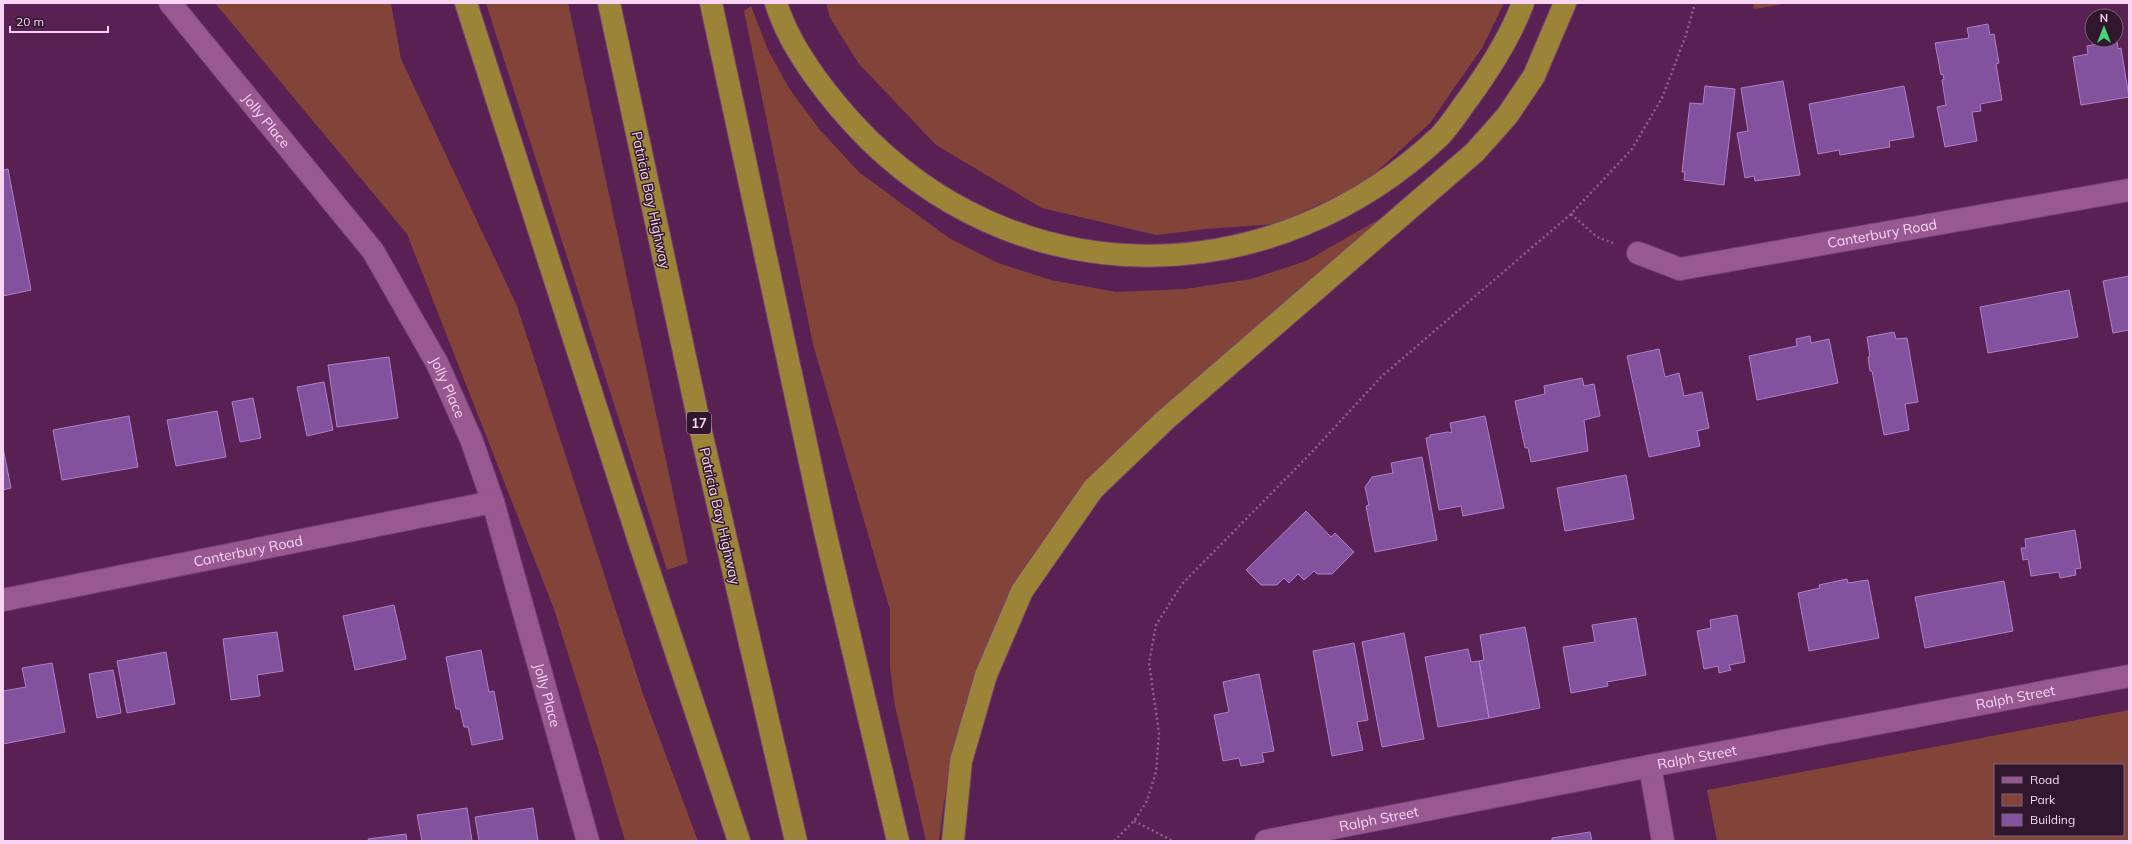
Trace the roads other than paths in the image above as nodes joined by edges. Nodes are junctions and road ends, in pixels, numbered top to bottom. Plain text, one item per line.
1 (170, 3) edge
2 (458, 3) edge
3 (609, 3) edge
4 (711, 3) edge
5 (776, 3) edge
6 (1523, 3) edge
7 (1565, 3) edge
8 (469, 12) edge
9 (2129, 190) edge
10 (1638, 253) road end
11 (493, 502) junction
12 (3, 600) edge
13 (2129, 676) edge
14 (1650, 766) junction
15 (588, 841) edge
16 (739, 841) edge
17 (796, 841) edge
18 (898, 841) edge
19 (953, 841) edge
20 (1266, 841) edge
21 (1663, 841) edge

1 - 11 street, Jolly Place
2 - 8 highway
3 - 17 highway, Patricia Bay Highway / 17
4 - 18 highway
5 - 6 highway
7 - 19 highway
8 - 16 highway
9 - 10 street, Canterbury Road
11 - 12 street, Canterbury Road
11 - 15 street, Jolly Place
13 - 14 street, Ralph Street
14 - 20 street, Ralph Street
14 - 21 street

